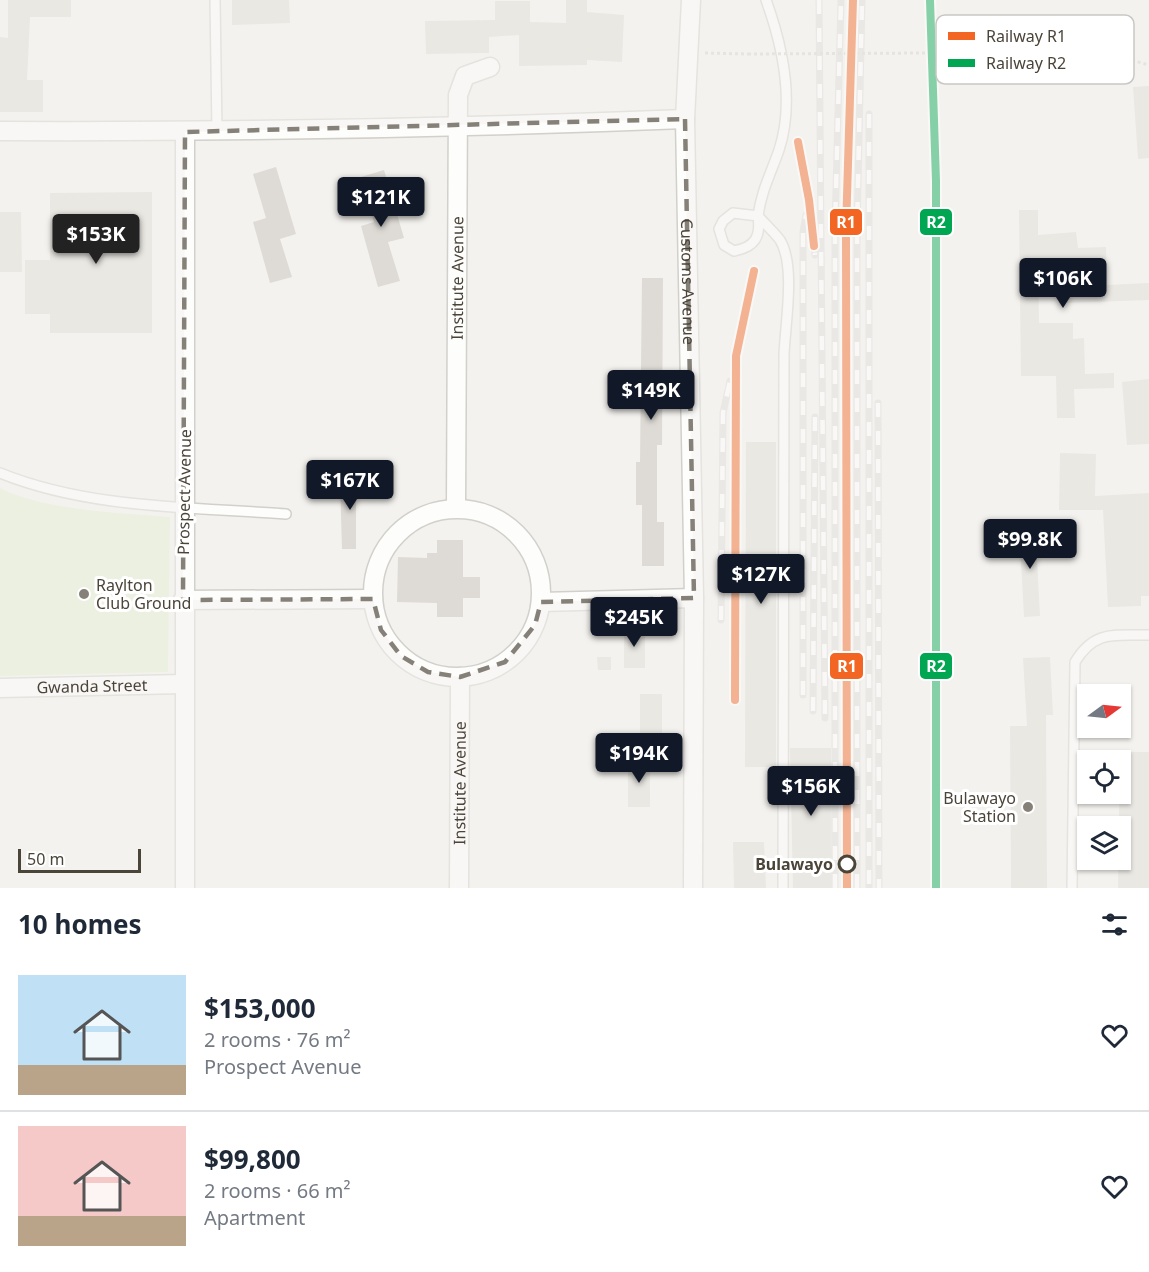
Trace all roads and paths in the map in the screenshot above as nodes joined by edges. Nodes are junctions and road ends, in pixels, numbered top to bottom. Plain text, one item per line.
1 (215, 0) edge
2 (691, 0) edge
3 (766, 0) edge
4 (688, 53) junction
5 (936, 53) edge
6 (1134, 61) edge
7 (1149, 65) edge
8 (490, 68) dead end
9 (685, 119) junction
10 (459, 128) junction
11 (0, 130) edge
12 (185, 132) junction
13 (217, 132) junction
14 (758, 216) junction
15 (0, 473) edge
16 (185, 507) junction
17 (456, 508) junction
18 (286, 514) dead end
19 (694, 598) junction
20 (373, 599) junction
21 (183, 600) junction
22 (541, 602) junction
23 (1149, 635) edge
24 (460, 677) junction
25 (183, 684) junction
26 (0, 688) edge
27 (185, 888) edge
28 (459, 888) edge
29 (693, 888) edge
30 (783, 888) edge
31 (1072, 888) edge

1 - 13 lane
2 - 4 street, Customs Avenue
3 - 14 lane
4 - 5 path, bridge
4 - 9 street, Customs Avenue
6 - 7 path, bridge
8 - 10 street, Institute Avenue
9 - 10 street
9 - 19 street, Customs Avenue
10 - 13 street
10 - 17 street, Institute Avenue
11 - 12 street
12 - 13 street
12 - 16 street, Prospect Avenue
14 - 14 lane
14 - 30 lane
15 - 16 lane
16 - 18 lane
16 - 21 street, Prospect Avenue
17 - 20 street
17 - 22 street
19 - 22 street
19 - 29 street, Customs Avenue
20 - 21 street
20 - 24 street
21 - 25 street, Prospect Avenue
22 - 24 street
23 - 31 lane
24 - 28 street, Institute Avenue
25 - 26 street, Gwanda Street
25 - 27 street, Prospect Avenue

